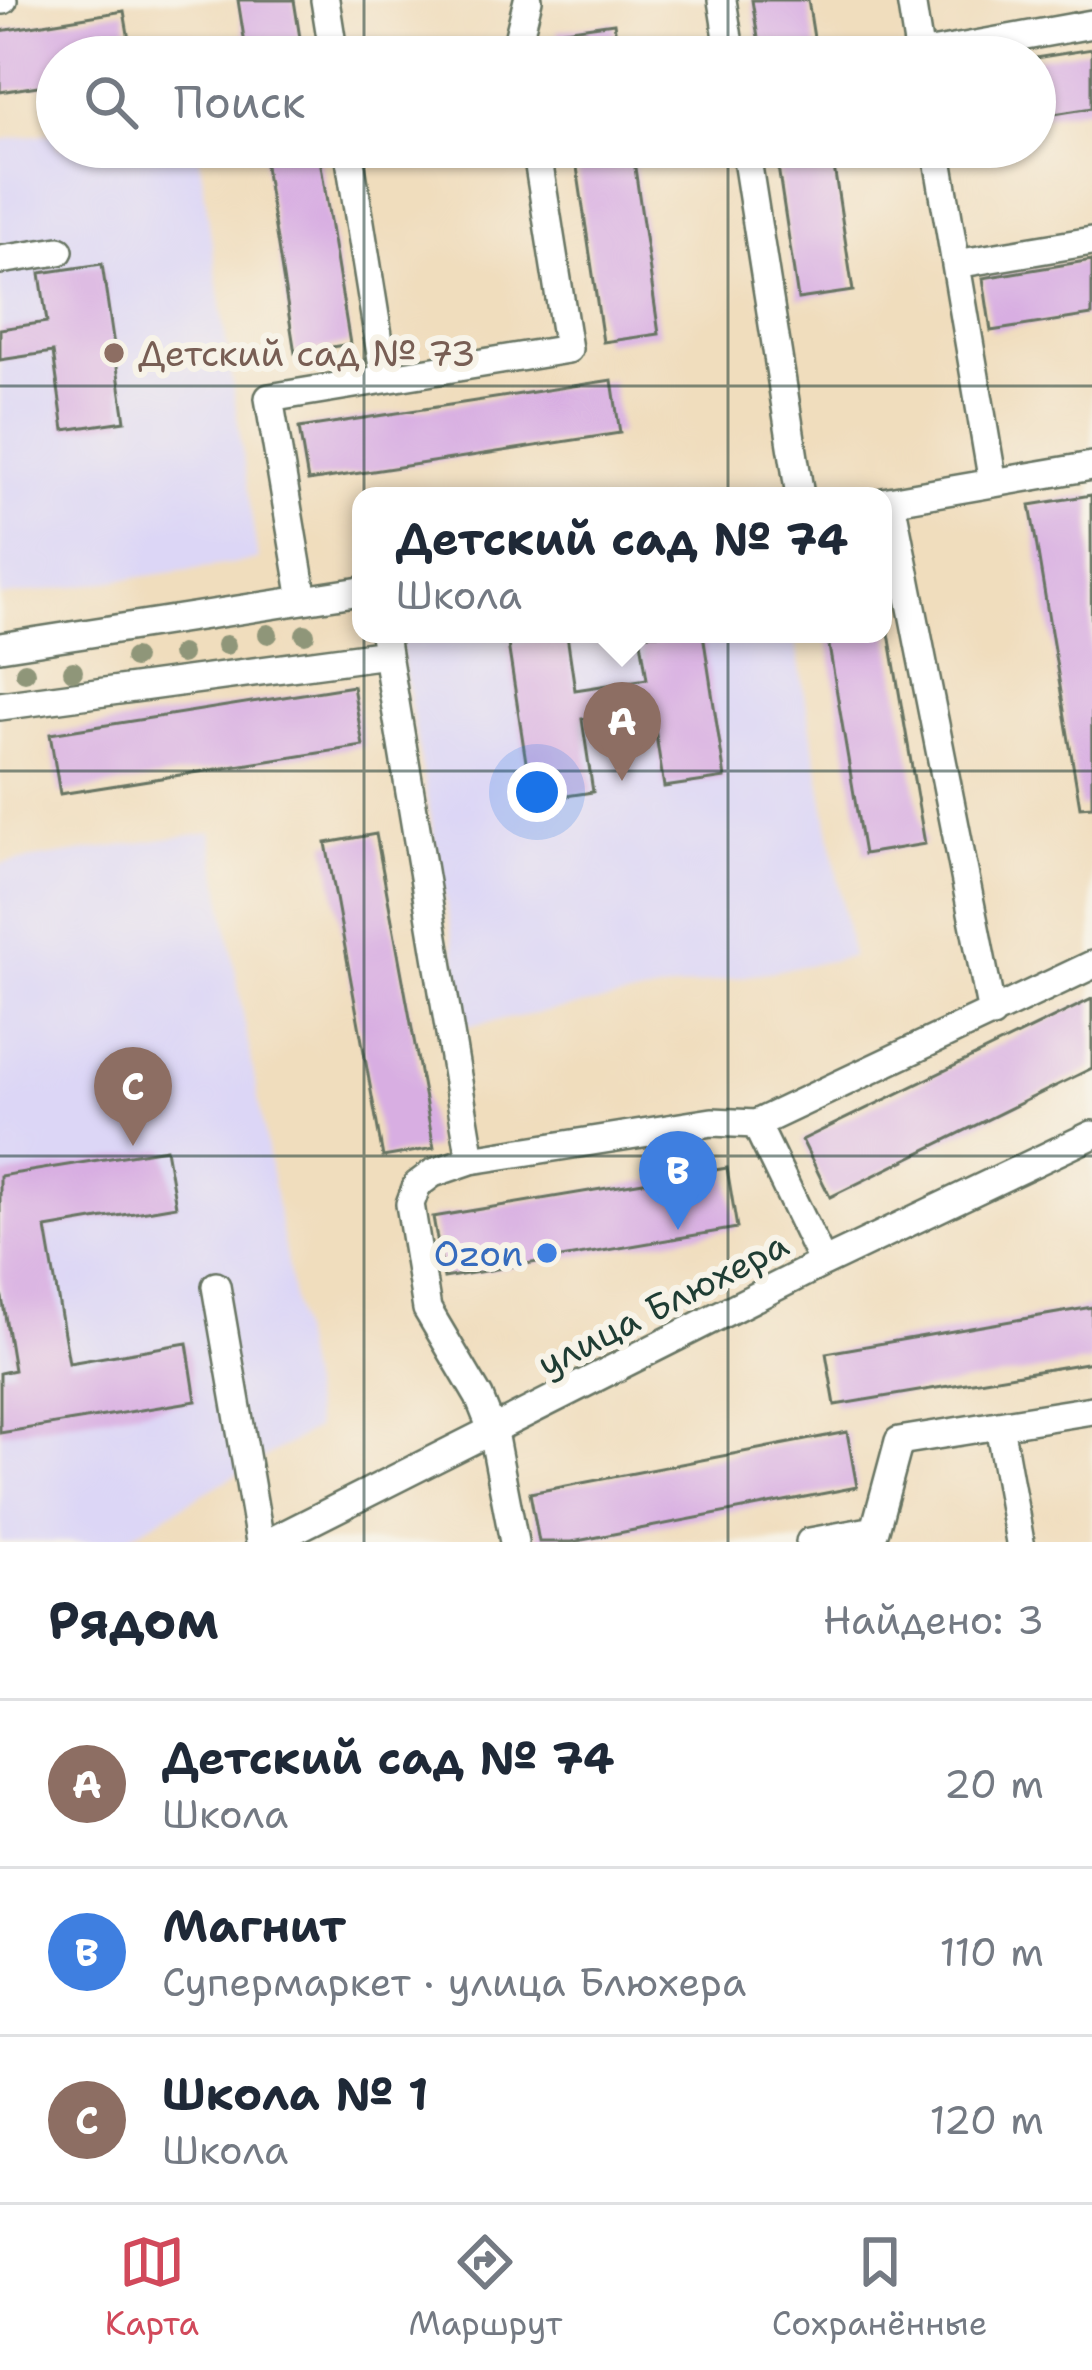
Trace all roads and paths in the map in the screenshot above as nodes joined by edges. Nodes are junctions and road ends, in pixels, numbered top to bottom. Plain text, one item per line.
1 (325, 0) edge
2 (528, 0) edge
3 (722, 0) edge
4 (911, 0) edge
5 (1092, 24) edge
6 (331, 36) edge
7 (519, 36) edge
8 (728, 36) edge
9 (917, 36) edge
10 (1028, 36) edge
11 (351, 168) edge
12 (539, 168) edge
13 (748, 168) edge
14 (940, 168) edge
15 (1092, 241) edge
16 (59, 251) dead end
17 (0, 260) edge
18 (956, 264) junction
19 (385, 379) junction
20 (1092, 466) edge
21 (993, 483) junction
22 (799, 487) edge
23 (892, 500) edge
24 (892, 525) edge
25 (352, 593) edge
26 (303, 600) junction
27 (386, 644) edge
28 (0, 647) edge
29 (0, 706) edge
30 (1092, 964) edge
31 (992, 1014) junction
32 (756, 1124) junction
33 (1092, 1135) edge
34 (471, 1160) junction
35 (823, 1263) junction
36 (216, 1286) dead end
37 (1092, 1410) edge
38 (999, 1425) junction
39 (493, 1432) junction
40 (260, 1542) edge
41 (270, 1542) edge
42 (514, 1542) edge
43 (814, 1542) edge
44 (1020, 1542) edge

1 - 6 street
2 - 7 street
3 - 8 street
4 - 9 street
5 - 10 street
11 - 19 street
12 - 19 street
13 - 22 street
14 - 18 street
15 - 18 street
16 - 17 street
18 - 21 street
19 - 26 street
20 - 21 street
21 - 23 street
24 - 31 street
25 - 26 street
26 - 28 street
27 - 29 street
27 - 34 street
30 - 31 street
31 - 32 street
32 - 34 street
32 - 35 street
33 - 35 street, улица Блюхера
34 - 39 street
35 - 39 street, улица Блюхера
36 - 40 street
37 - 38 street
38 - 43 street
38 - 44 street
39 - 41 street, улица Блюхера
39 - 42 street

